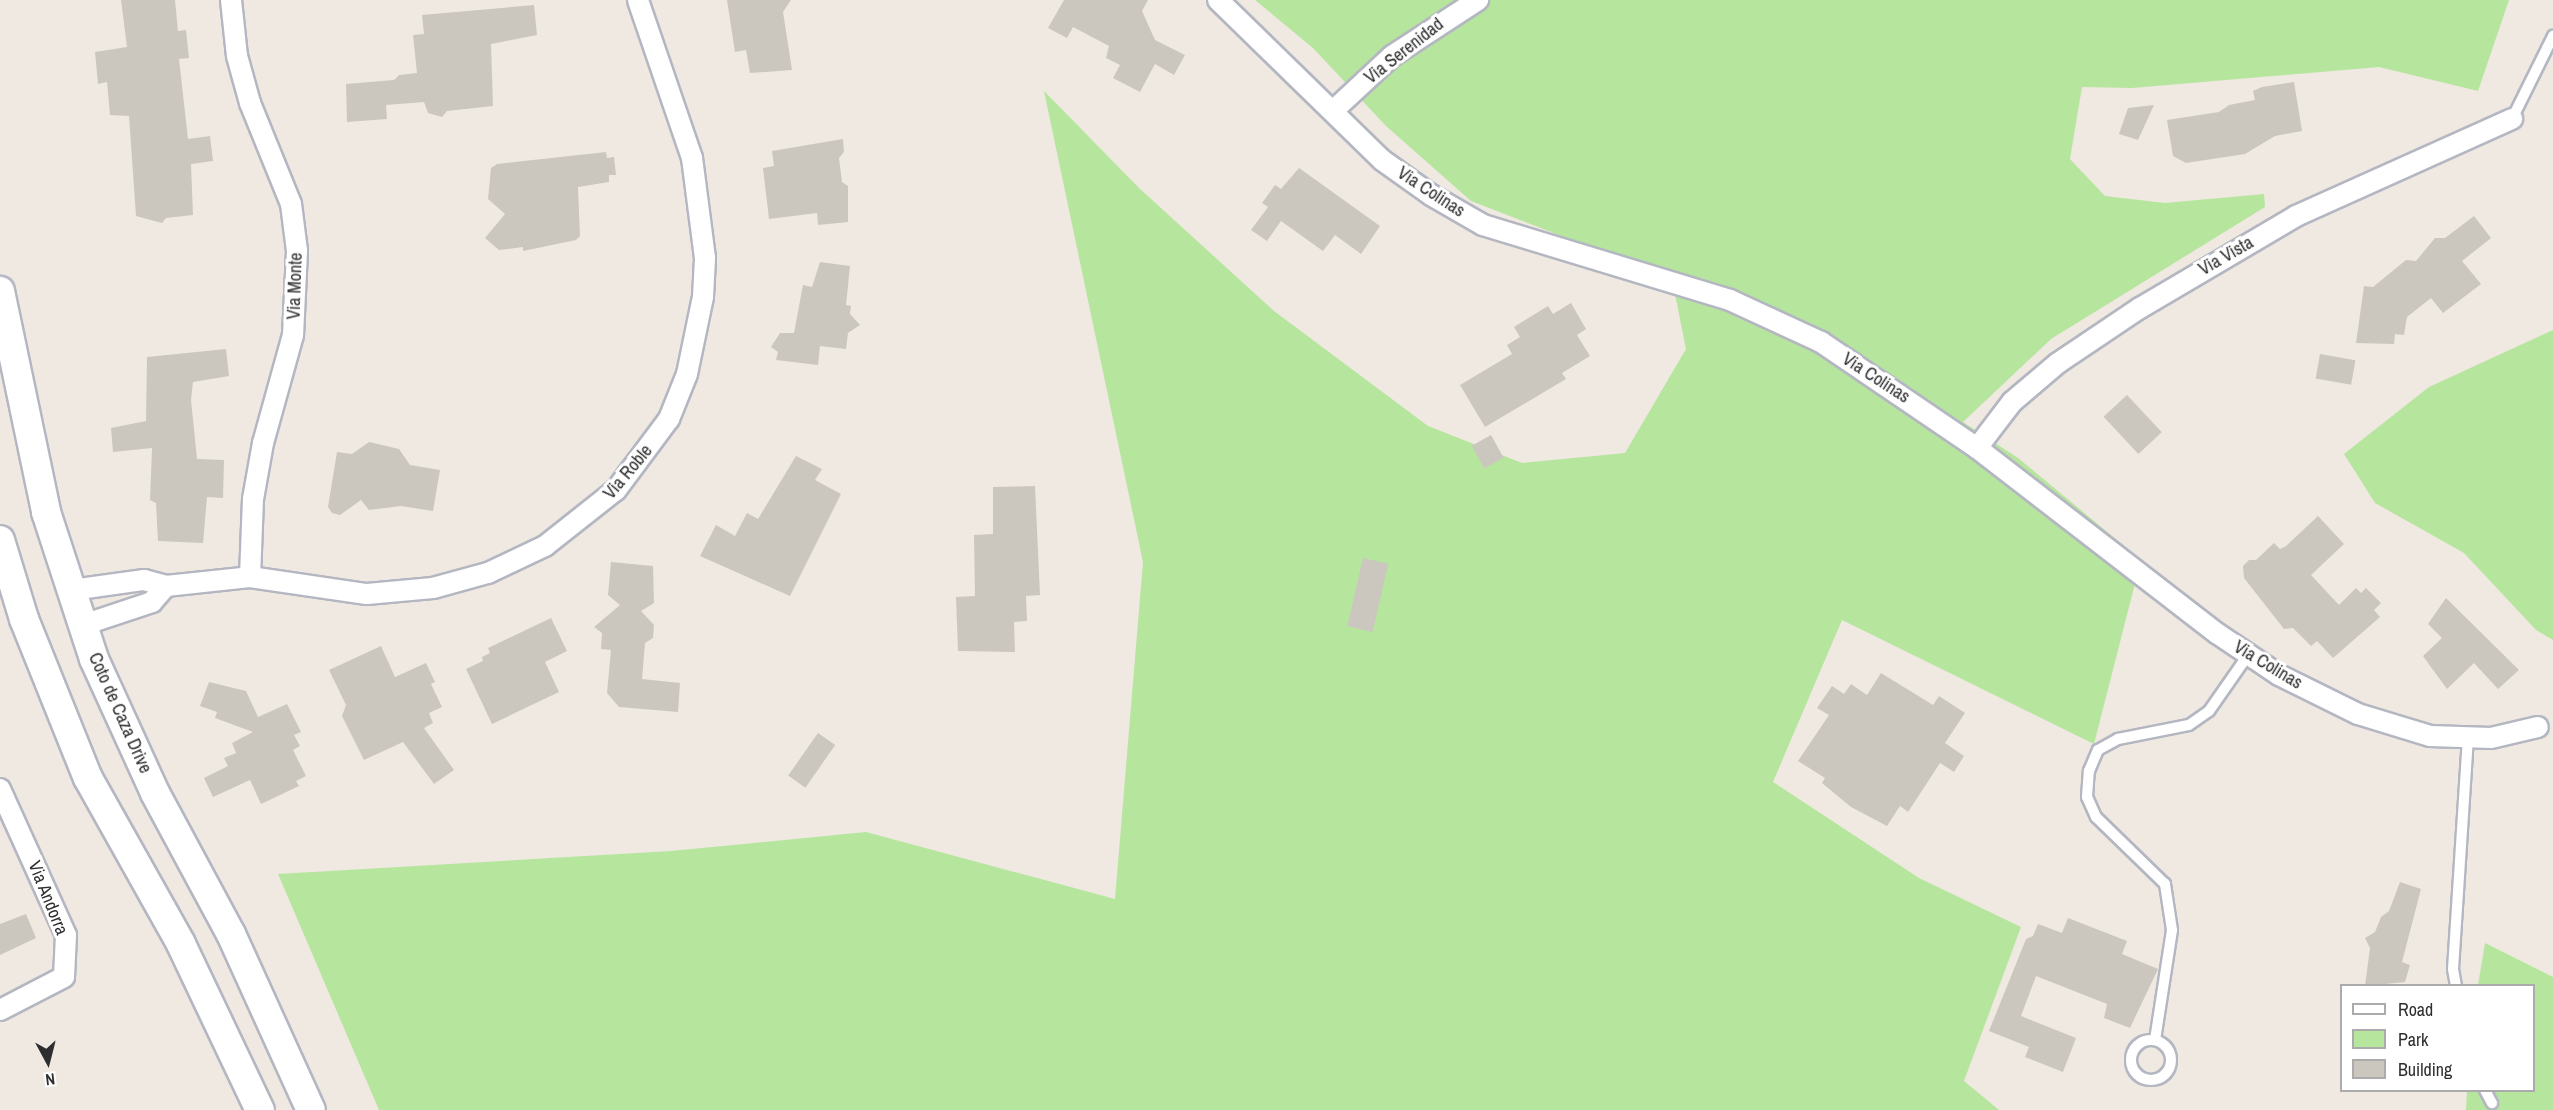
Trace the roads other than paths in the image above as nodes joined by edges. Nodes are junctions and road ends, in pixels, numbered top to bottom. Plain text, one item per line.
1 (231, 0) edge
2 (638, 0) edge
3 (1218, 0) edge
4 (1478, 0) edge
5 (2553, 36) edge
6 (1335, 109) junction
7 (2512, 119) joint
8 (0, 291) edge
9 (1977, 448) junction
10 (0, 540) edge
11 (250, 577) junction
12 (165, 586) junction
13 (72, 590) junction
14 (83, 625) junction
15 (2248, 655) junction
16 (2538, 727) dead end
17 (2468, 737) junction
18 (0, 789) edge
19 (2456, 984) edge
20 (0, 1010) edge
21 (2156, 1040) dead end
22 (2486, 1092) edge
23 (2492, 1103) dead end
24 (260, 1110) edge
25 (311, 1110) edge

1 - 11 street, Via Monte
2 - 11 street, Via Roble
3 - 6 street, Via Colinas
4 - 6 street, Via Serenidad
5 - 7 lane
6 - 9 street, Via Colinas
7 - 9 street, Via Vista
8 - 13 main road, Coto de Caza Drive
9 - 15 street, Via Colinas
10 - 24 main road
11 - 12 street, Via Roble
12 - 13 street, Via Roble
12 - 14 street
13 - 14 main road, Coto de Caza Drive
14 - 25 main road, Coto de Caza Drive
15 - 17 street, Via Colinas
15 - 21 lane
16 - 17 street, Via Colinas
17 - 19 lane
18 - 20 street, Via Andorra
22 - 23 lane

